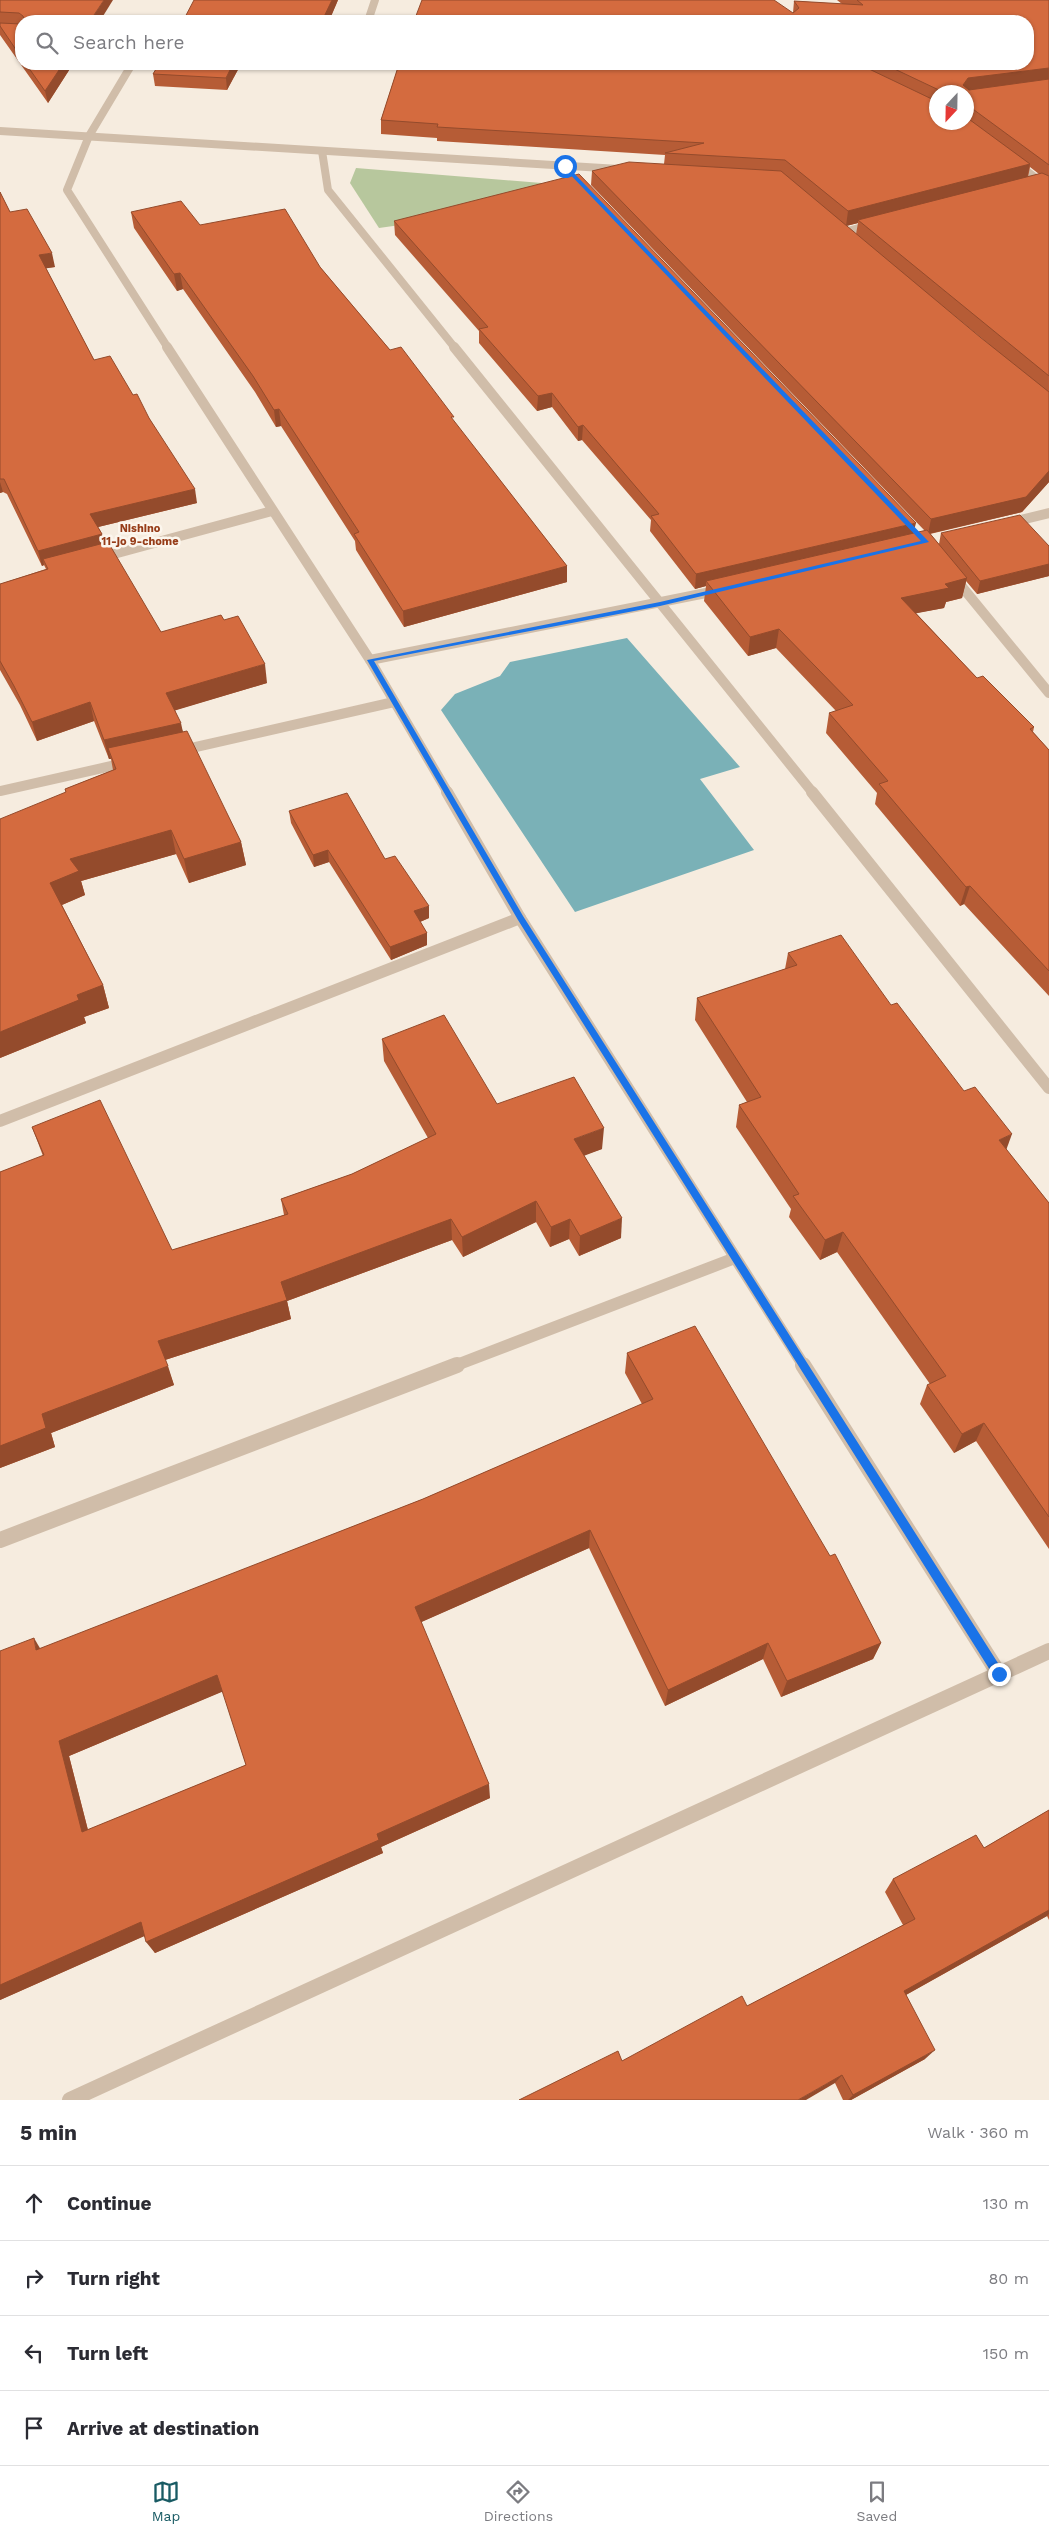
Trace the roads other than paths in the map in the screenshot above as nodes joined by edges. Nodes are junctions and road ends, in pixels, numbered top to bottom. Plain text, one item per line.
1 (375, 0) edge
2 (370, 15) edge
3 (128, 70) edge
4 (858, 70) edge
5 (847, 75) edge
6 (866, 76) junction
7 (874, 80) edge
8 (0, 131) edge
9 (89, 136) junction
10 (322, 151) junction
11 (1009, 158) edge
12 (565, 166) junction
13 (624, 170) edge
14 (578, 180) edge
15 (1041, 181) junction
16 (1031, 184) edge
17 (1049, 188) edge
18 (882, 222) edge
19 (838, 226) edge
20 (844, 232) junction
21 (852, 238) edge
22 (272, 511) junction
23 (1049, 513) edge
24 (1002, 524) edge
25 (84, 561) edge
26 (950, 572) edge
27 (736, 586) edge
28 (660, 604) junction
29 (370, 660) junction
30 (1049, 693) edge
31 (394, 702) junction
32 (164, 754) edge
33 (144, 759) edge
34 (0, 791) edge
35 (520, 918) junction
36 (1049, 1088) edge
37 (0, 1121) edge
38 (735, 1258) junction
39 (0, 1540) edge
40 (1049, 1651) edge
41 (999, 1674) junction
42 (70, 2100) edge

1 - 2 street
3 - 9 street
4 - 6 street
5 - 6 street
6 - 7 street
8 - 9 street
9 - 10 street
9 - 22 street
10 - 12 street
10 - 28 street
11 - 15 street
12 - 13 street
12 - 14 street
15 - 16 street
15 - 17 street
18 - 20 street
19 - 20 street
20 - 21 street
22 - 25 street
22 - 29 street
23 - 24 street
26 - 30 street
27 - 28 street
28 - 29 street
28 - 36 street
29 - 31 street
31 - 32 street
31 - 35 street
33 - 34 street
35 - 37 street
35 - 38 street
38 - 39 street
38 - 41 street
40 - 41 street
41 - 42 street

